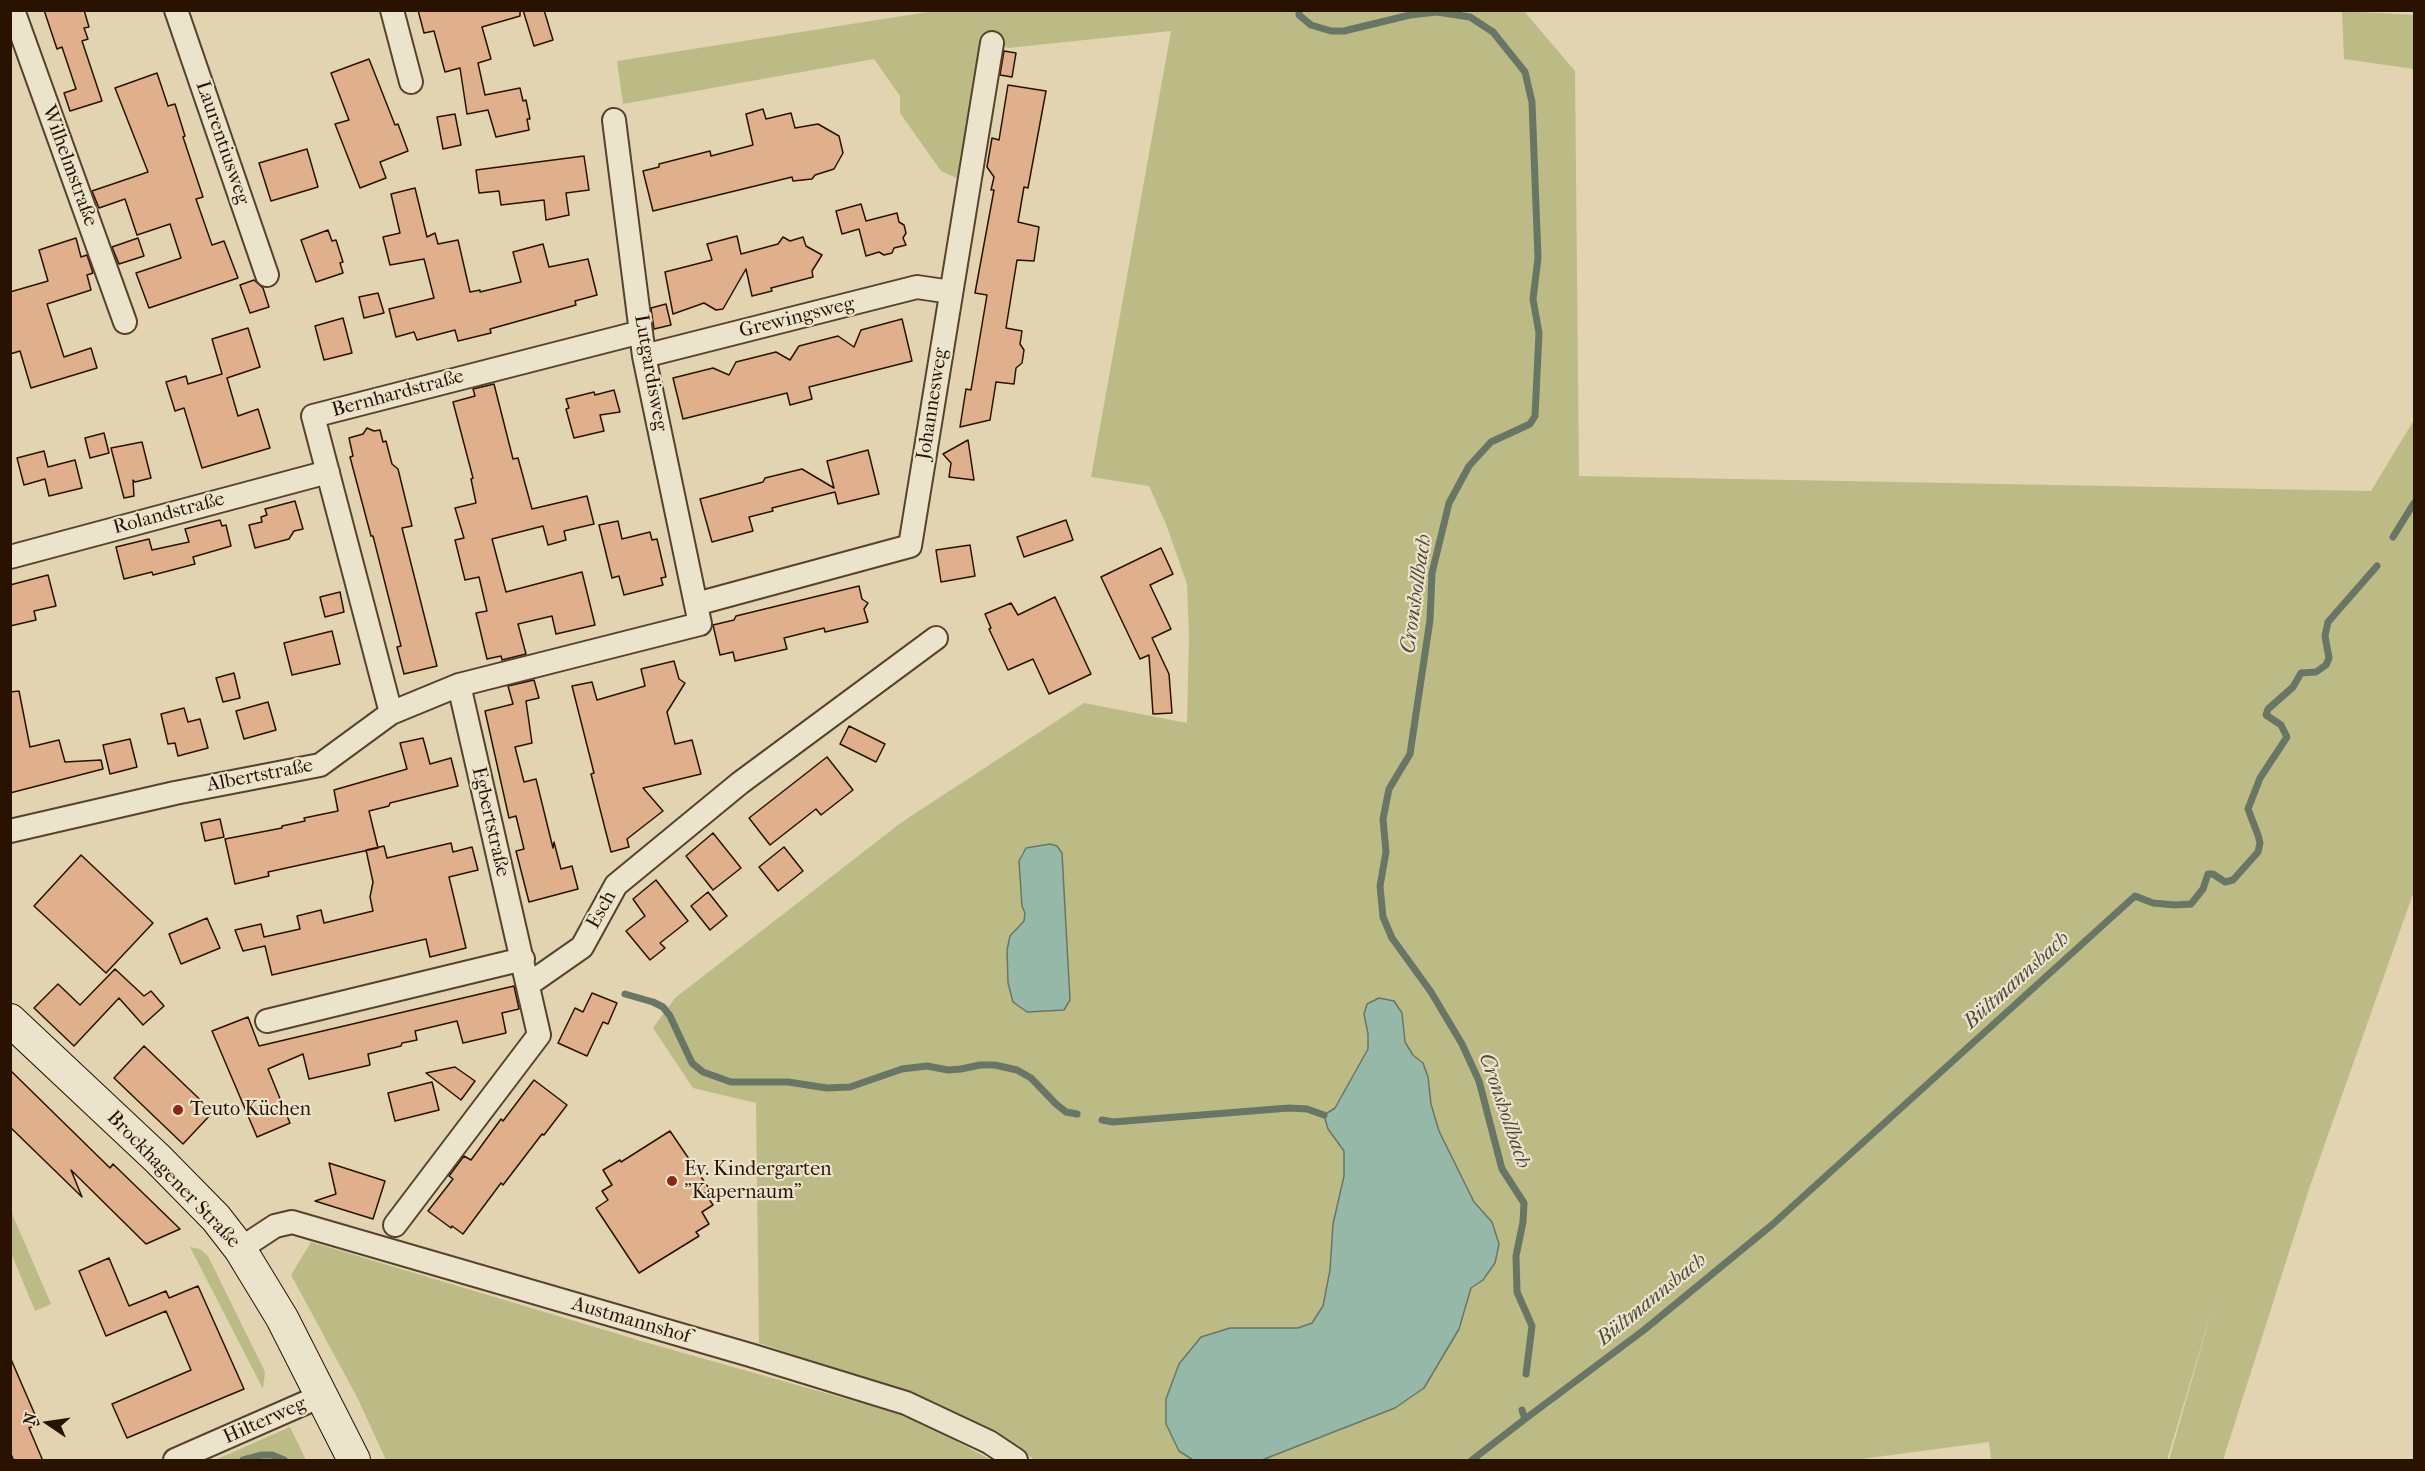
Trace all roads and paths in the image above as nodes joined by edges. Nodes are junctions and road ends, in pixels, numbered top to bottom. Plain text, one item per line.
1 (13, 10) edge
2 (176, 10) edge
3 (392, 10) edge
4 (992, 43) dead end
5 (411, 82) dead end
6 (614, 120) dead end
7 (267, 275) dead end
8 (951, 292) junction
9 (125, 322) dead end
10 (641, 332) junction
11 (644, 356) junction
12 (328, 472) junction
13 (10, 557) edge
14 (698, 614) junction
15 (936, 638) dead end
16 (459, 686) junction
17 (391, 713) junction
18 (10, 831) edge
19 (523, 959) junction
20 (529, 984) junction
21 (10, 1020) edge
22 (267, 1020) dead end
23 (395, 1225) dead end
24 (240, 1249) junction
25 (321, 1396) junction
26 (175, 1461) edge
27 (354, 1461) edge
28 (1016, 1461) edge

1 - 9 street, Wilhelmstraße
2 - 7 street, Laurentiusweg
3 - 5 street
4 - 8 street, Johannesweg
6 - 10 street, Lutgardisweg
8 - 11 street, Grewingsweg
8 - 14 street, Johannesweg
10 - 11 street, Lutgardisweg
10 - 12 street, Bernhardstraße
11 - 14 street, Lutgardisweg
12 - 13 street, Rolandstraße
12 - 17 street, Bernhardstraße
14 - 16 street, Albertstraße
15 - 20 street, Esch
16 - 17 street, Albertstraße
16 - 19 street, Egbertstraße
17 - 18 street, Albertstraße
19 - 20 street, Egbertstraße
19 - 22 street
20 - 23 street
21 - 24 main road, Brockhagener Straße
24 - 25 main road, Brockhagener Straße
24 - 28 street, Austmannshof
25 - 26 street, Hilterweg
25 - 27 main road, Brockhagener Straße

